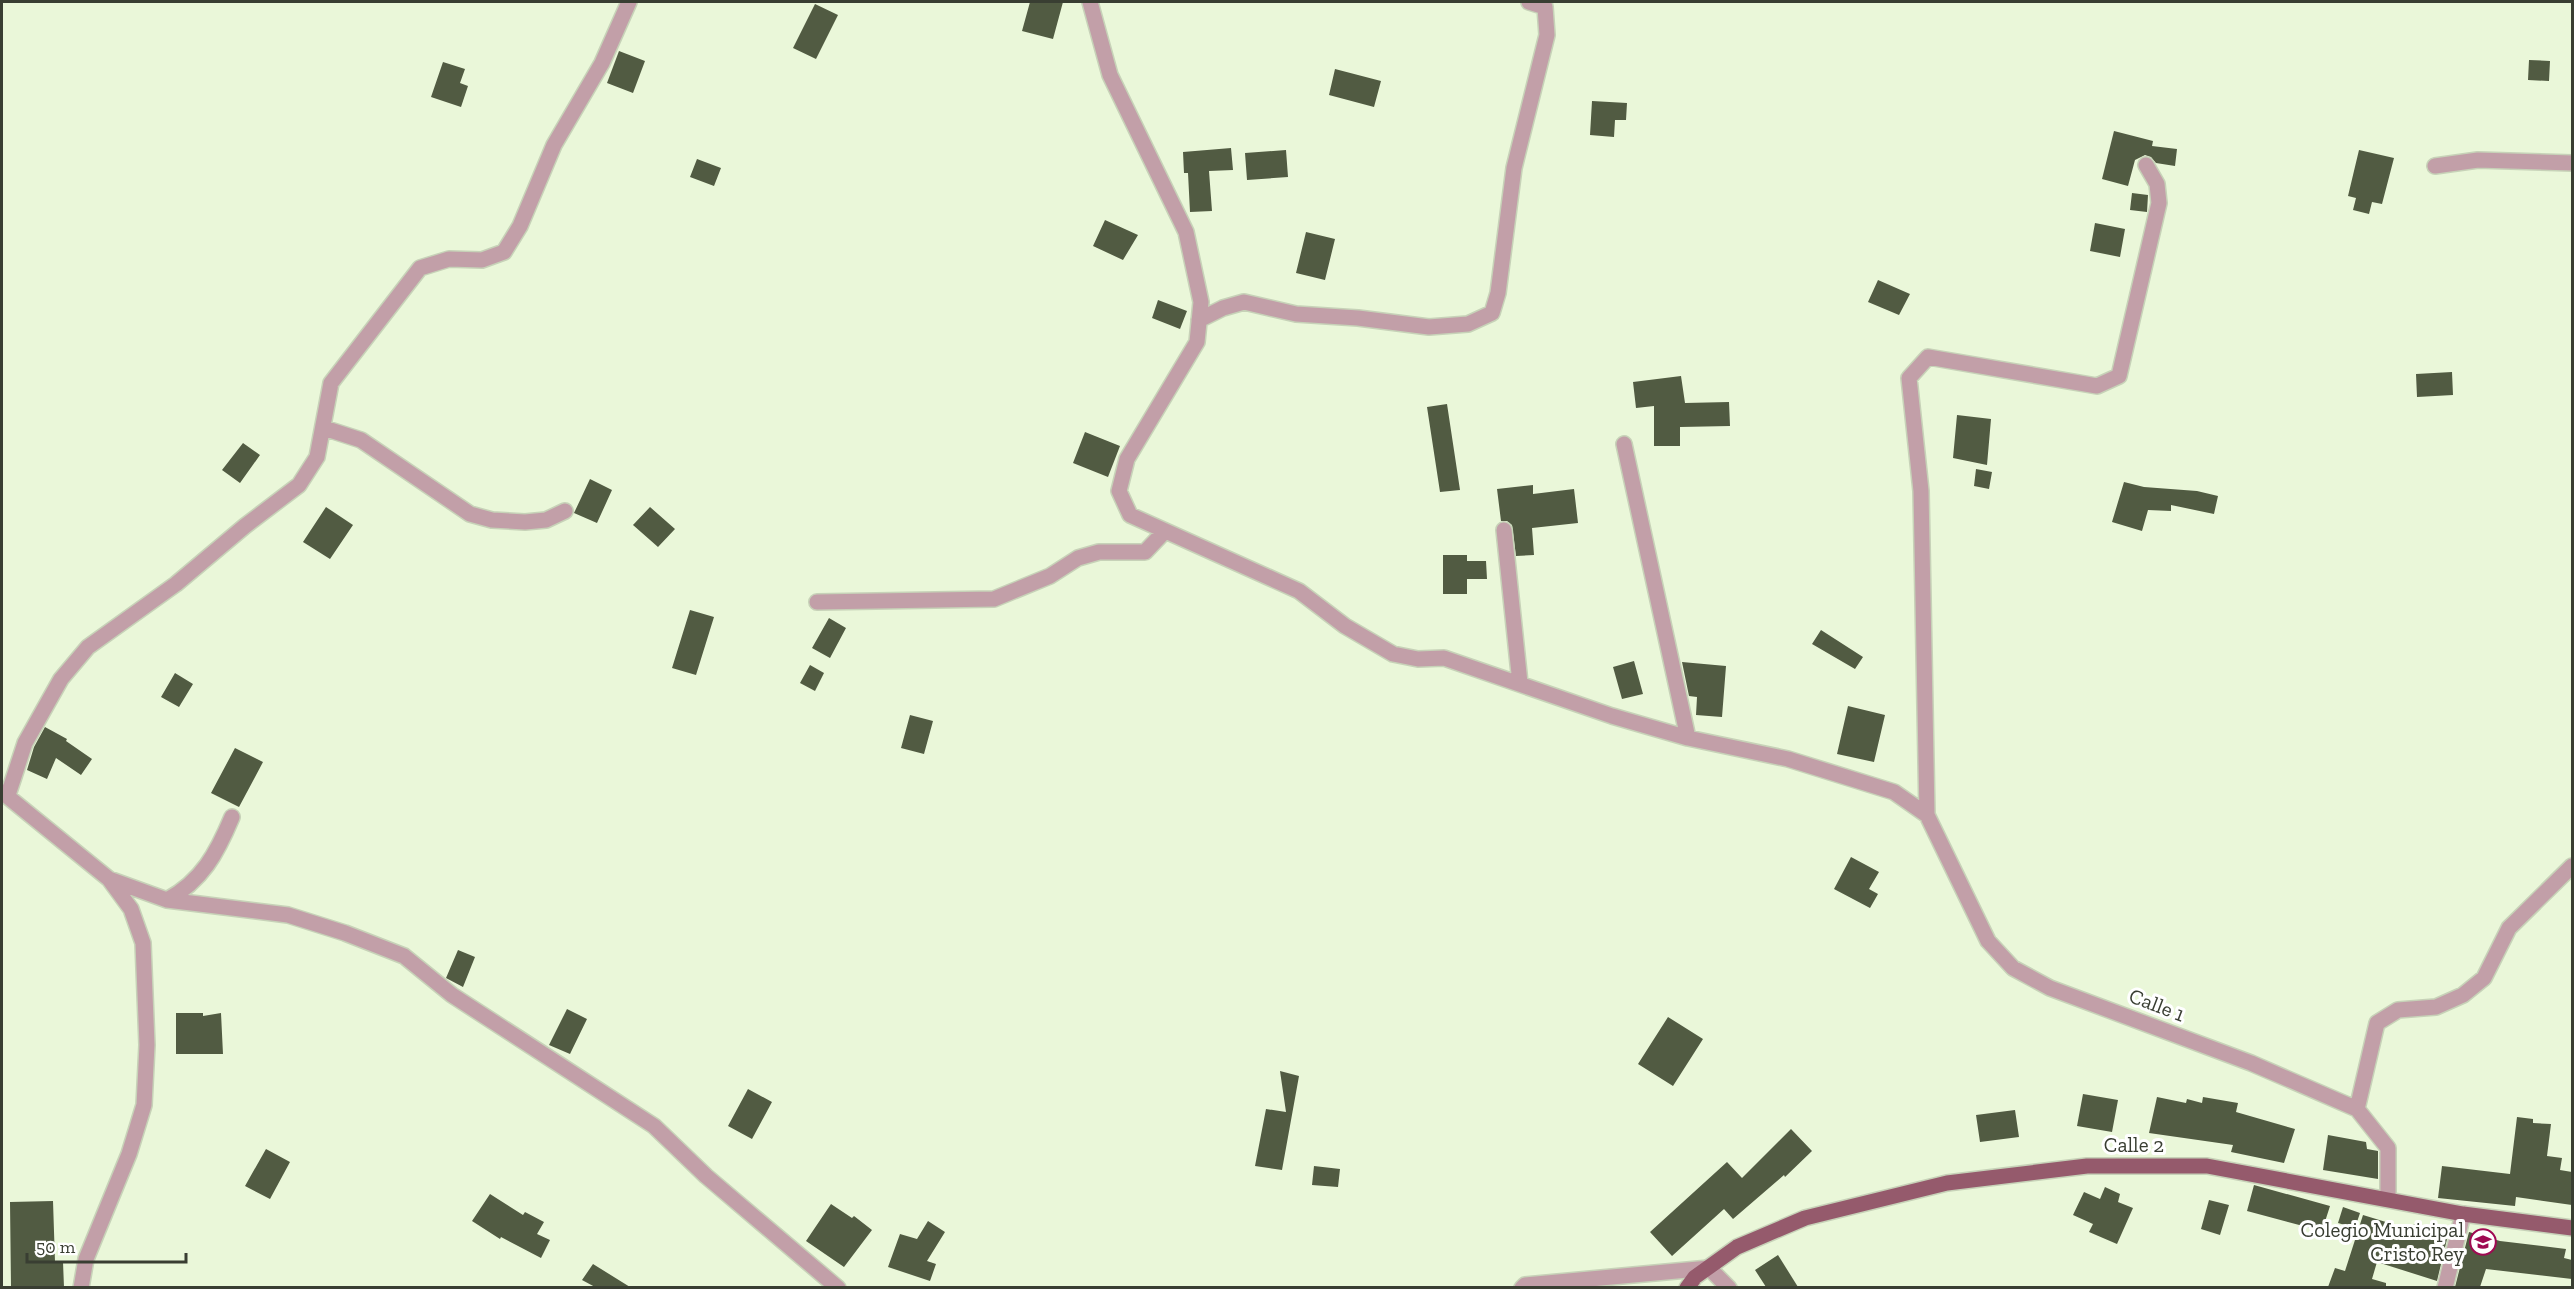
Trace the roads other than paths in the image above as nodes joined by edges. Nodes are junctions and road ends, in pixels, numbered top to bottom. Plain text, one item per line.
1 (629, 2) edge
2 (1090, 2) edge
3 (1529, 2) edge
4 (2572, 163) edge
5 (2146, 165) dead end
6 (2435, 166) dead end
7 (1199, 320) junction
8 (324, 428) junction
9 (1624, 444) dead end
10 (565, 511) dead end
11 (1504, 530) dead end
12 (1165, 531) junction
13 (817, 602) dead end
14 (1520, 683) junction
15 (1688, 738) junction
16 (5, 794) edge
17 (1927, 815) junction
18 (232, 817) dead end
19 (2572, 866) edge
20 (109, 879) junction
21 (167, 900) junction
22 (2357, 1109) junction
23 (2388, 1199) junction
24 (2463, 1214) junction
25 (2572, 1228) edge
26 (1709, 1268) junction
27 (81, 1287) edge
28 (838, 1287) edge
29 (1522, 1287) edge
30 (1687, 1287) edge
31 (1729, 1287) edge
32 (2445, 1287) edge

1 - 8 street
2 - 7 street
3 - 7 street
4 - 6 street
5 - 17 street
7 - 12 street
8 - 10 street
8 - 16 street
9 - 15 street
11 - 14 street
12 - 13 street
12 - 14 street
14 - 15 street
15 - 17 street
16 - 20 street
17 - 22 street, Calle 1
18 - 21 street
19 - 22 street
20 - 21 street
20 - 27 street
21 - 28 street
22 - 23 street, Calle 1
23 - 24 main road, Calle 2
23 - 26 main road, Calle 2
24 - 25 main road, Calle 2
24 - 32 street
26 - 29 street
26 - 30 main road, Calle 2
26 - 31 street

